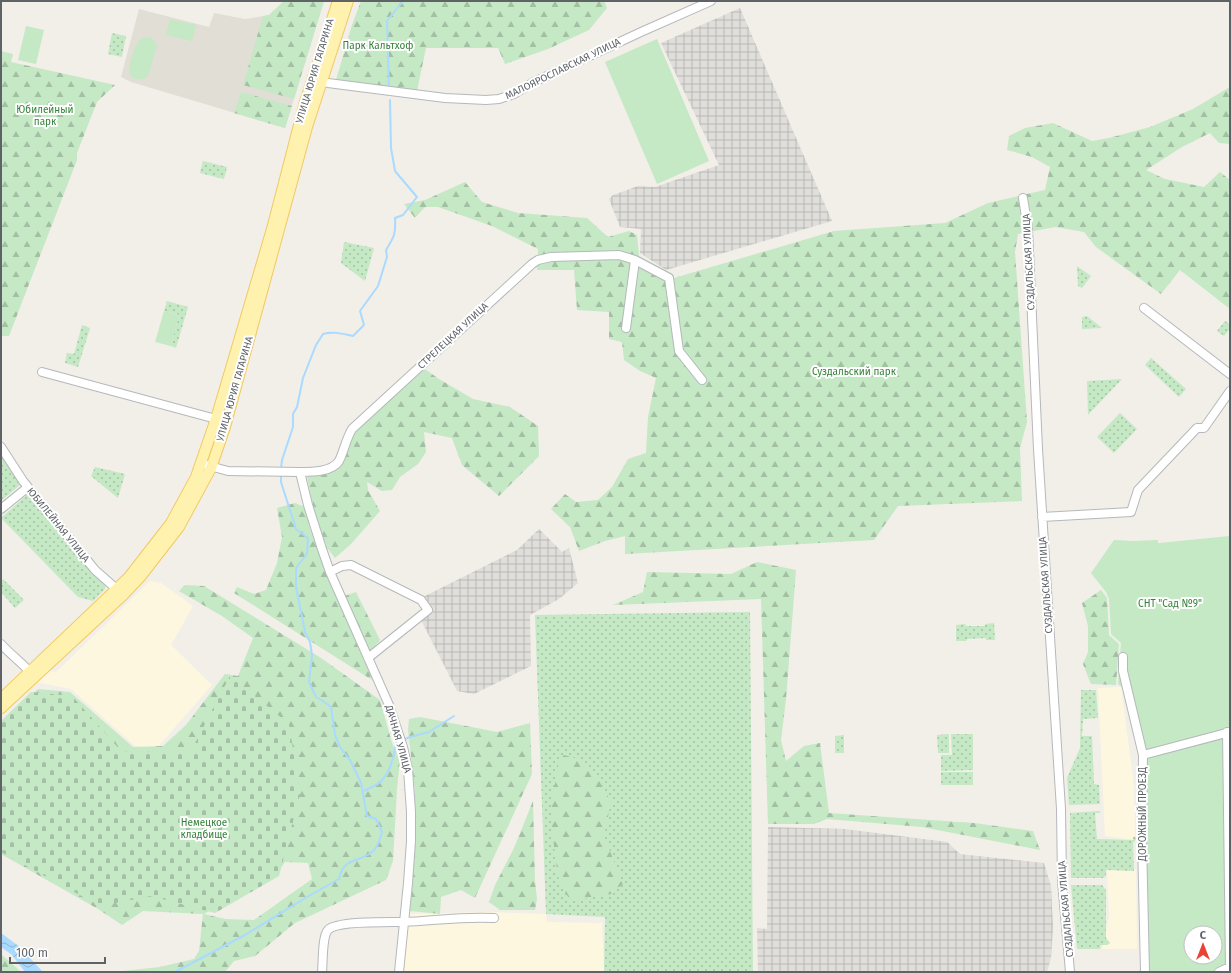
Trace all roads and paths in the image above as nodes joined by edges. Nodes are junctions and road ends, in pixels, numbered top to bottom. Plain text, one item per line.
1 (338, 1) edge
2 (348, 1) edge
3 (711, 1) edge
4 (316, 80) junction
5 (1023, 198) dead end
6 (635, 260) junction
7 (1144, 308) dead end
8 (626, 328) dead end
9 (42, 372) dead end
10 (1230, 374) edge
11 (702, 380) dead end
12 (1230, 391) edge
13 (216, 419) junction
14 (1, 447) edge
15 (206, 466) junction
16 (300, 472) junction
17 (28, 487) junction
18 (1, 509) edge
19 (1042, 517) junction
20 (330, 572) junction
21 (120, 592) junction
22 (1, 644) edge
23 (1123, 657) dead end
24 (368, 658) junction
25 (30, 672) junction
26 (1, 699) edge
27 (1, 708) edge
28 (1228, 732) edge
29 (1143, 755) junction
30 (1229, 849) edge
31 (494, 918) dead end
32 (403, 922) junction
33 (1229, 924) edge
34 (1230, 967) edge
35 (322, 972) edge
36 (399, 972) edge
37 (1070, 972) edge
38 (1145, 972) edge
39 (1219, 972) edge

1 - 4 main road, УЛИЦА ЮРИЯ ГАГАРИНА
2 - 4 main road, УЛИЦА ЮРИЯ ГАГАРИНА
3 - 4 street, МАЛОЯРОСЛАВСКАЯ УЛИЦА
4 - 13 main road, УЛИЦА ЮРИЯ ГАГАРИНА
4 - 15 main road, УЛИЦА ЮРИЯ ГАГАРИНА
5 - 19 street, СУЗДАЛЬСКАЯ УЛИЦА
6 - 8 street
6 - 11 street, СТРЕЛЕЦКАЯ УЛИЦА
6 - 16 street, СТРЕЛЕЦКАЯ УЛИЦА
7 - 10 street
9 - 13 street
12 - 19 street
13 - 15 main road, УЛИЦА ЮРИЯ ГАГАРИНА
14 - 17 street, ЮБИЛЕЙНАЯ УЛИЦА
15 - 16 street, СТРЕЛЕЦКАЯ УЛИЦА
15 - 21 main road, УЛИЦА ЮРИЯ ГАГАРИНА
16 - 20 street
17 - 18 street
17 - 21 street, ЮБИЛЕЙНАЯ УЛИЦА
19 - 37 street, СУЗДАЛЬСКАЯ УЛИЦА
20 - 24 street, ДАЧНАЯ УЛИЦА
20 - 24 street
21 - 25 main road, УЛИЦА ЮРИЯ ГАГАРИНА
21 - 27 main road, УЛИЦА ЮРИЯ ГАГАРИНА
22 - 25 street
23 - 29 street, ДОРОЖНЫЙ ПРОЕЗД
24 - 32 street, ДАЧНАЯ УЛИЦА
25 - 26 main road, УЛИЦА ЮРИЯ ГАГАРИНА
28 - 29 street
28 - 30 street
29 - 38 street, ДОРОЖНЫЙ ПРОЕЗД
30 - 33 street
31 - 32 street
32 - 35 street
32 - 36 street, ДАЧНАЯ УЛИЦА
33 - 34 street
34 - 39 street

